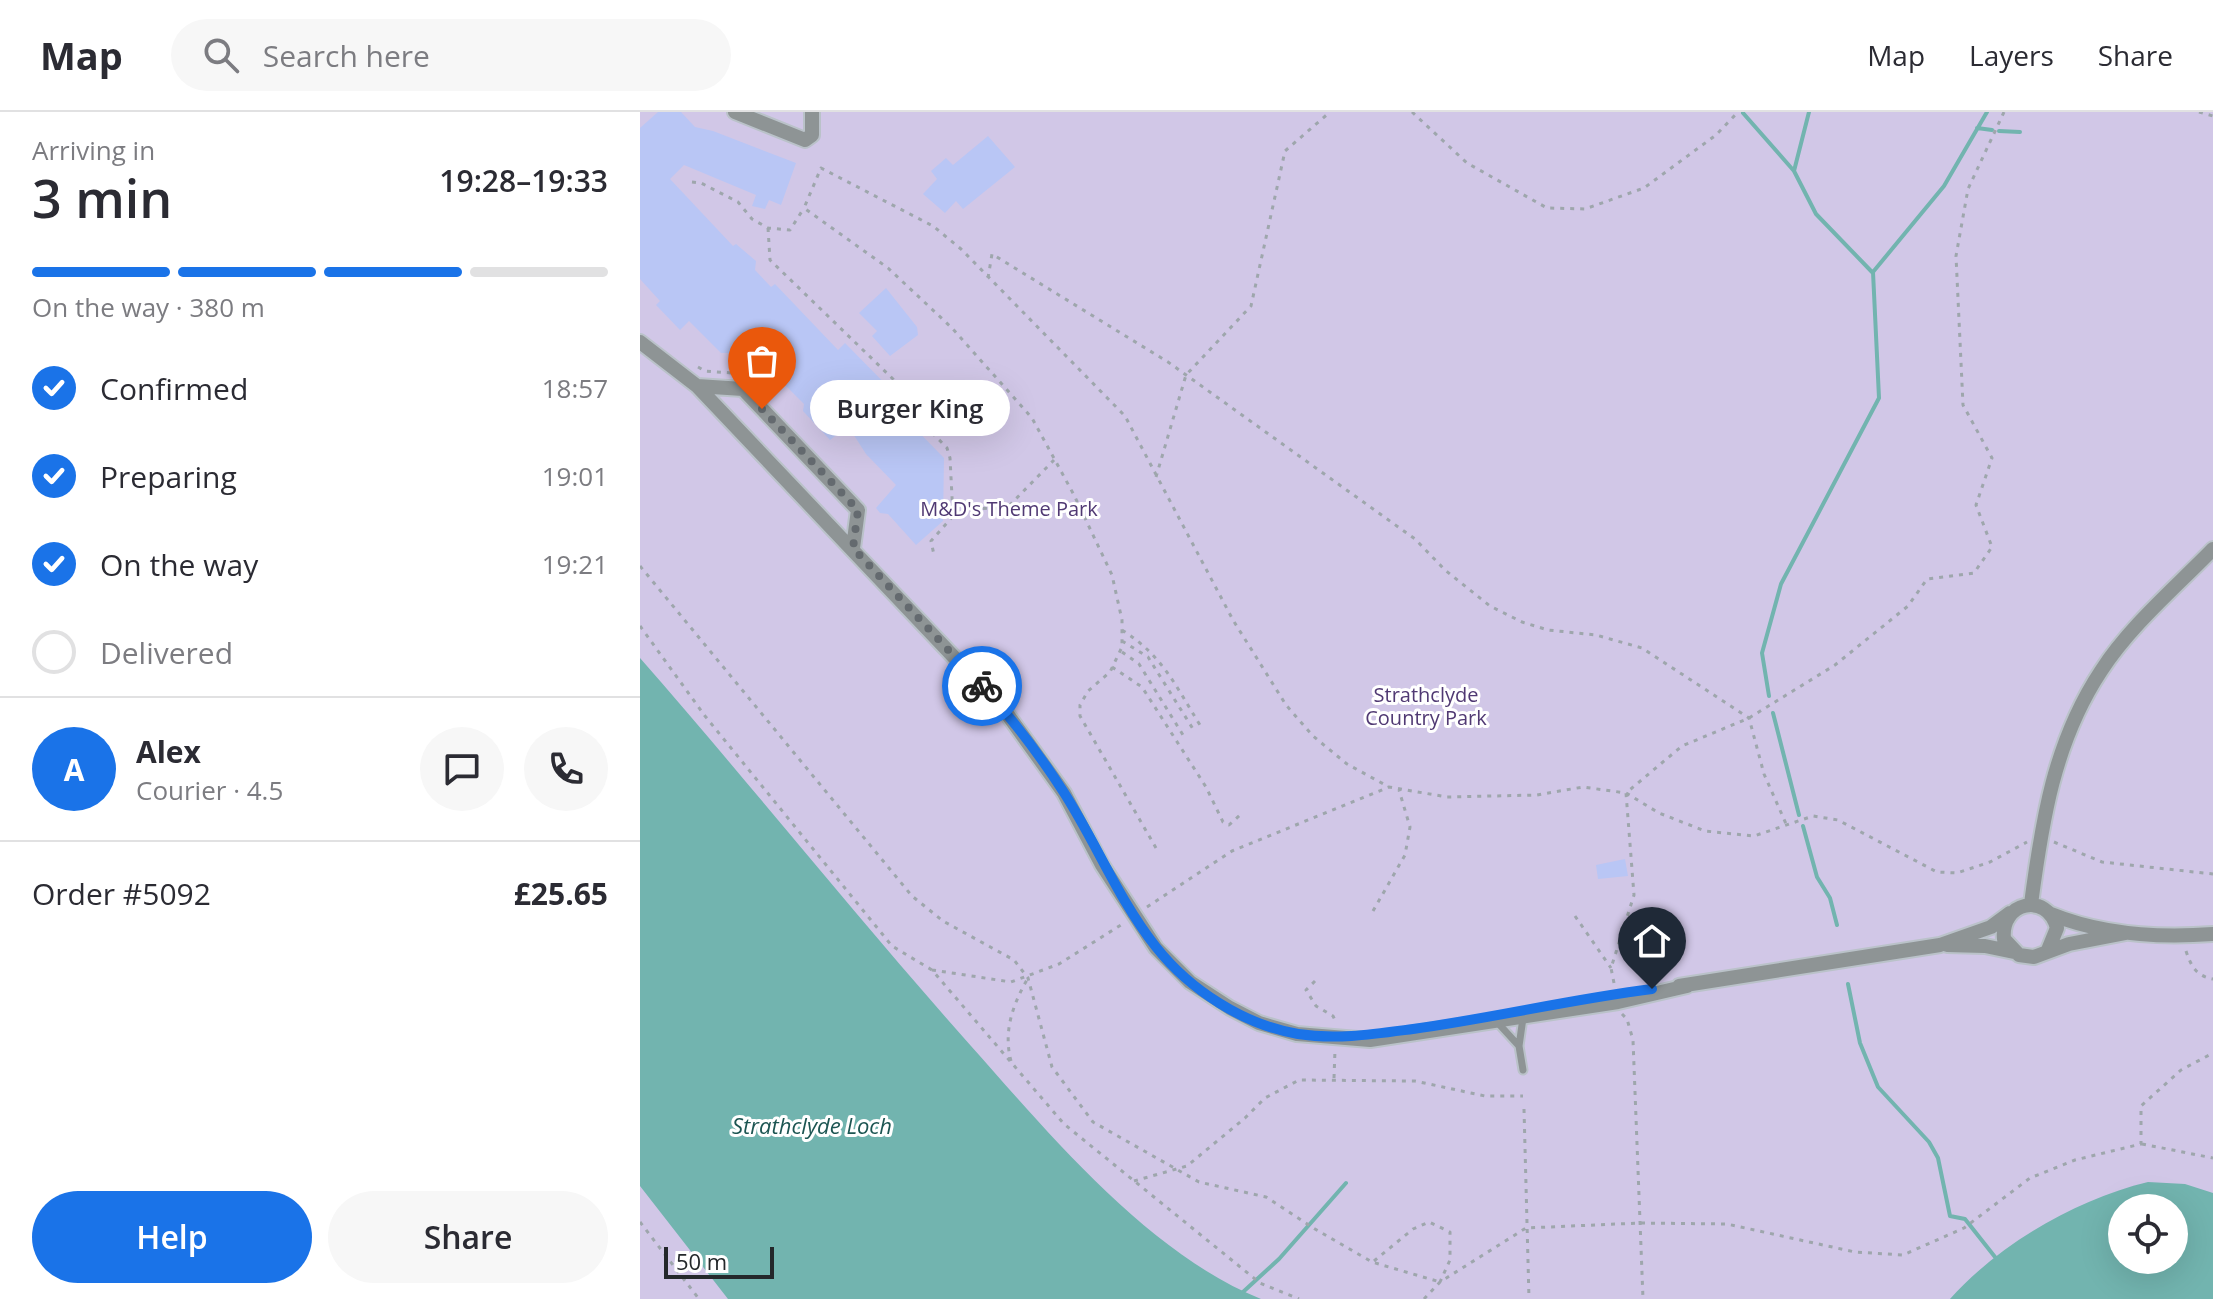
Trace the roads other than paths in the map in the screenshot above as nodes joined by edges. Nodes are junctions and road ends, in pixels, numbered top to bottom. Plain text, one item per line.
1 (735, 112) edge
2 (812, 112) edge
3 (640, 342) edge
4 (697, 386) junction
5 (853, 548) junction
6 (2213, 549) edge
7 (2031, 904) junction
8 (2010, 913) junction
9 (2051, 914) junction
10 (2126, 933) junction
11 (2213, 934) edge
12 (1940, 945) junction
13 (2048, 950) junction
14 (2014, 952) junction
15 (1687, 986) junction
16 (1523, 1018) junction
17 (1497, 1022) junction
18 (1337, 1037) junction
19 (1519, 1046) junction
20 (1523, 1070) dead end

1 - 2 street
3 - 4 street
4 - 5 street
4 - 5 street
5 - 18 street
6 - 7 street
7 - 8 street
7 - 9 street
8 - 12 street
8 - 14 street
9 - 10 street
9 - 13 street
10 - 11 street
10 - 13 street
12 - 14 street
12 - 15 street
13 - 14 street
15 - 16 street
15 - 18 street
16 - 17 street
16 - 19 lane
17 - 18 street
17 - 19 lane
19 - 20 lane

